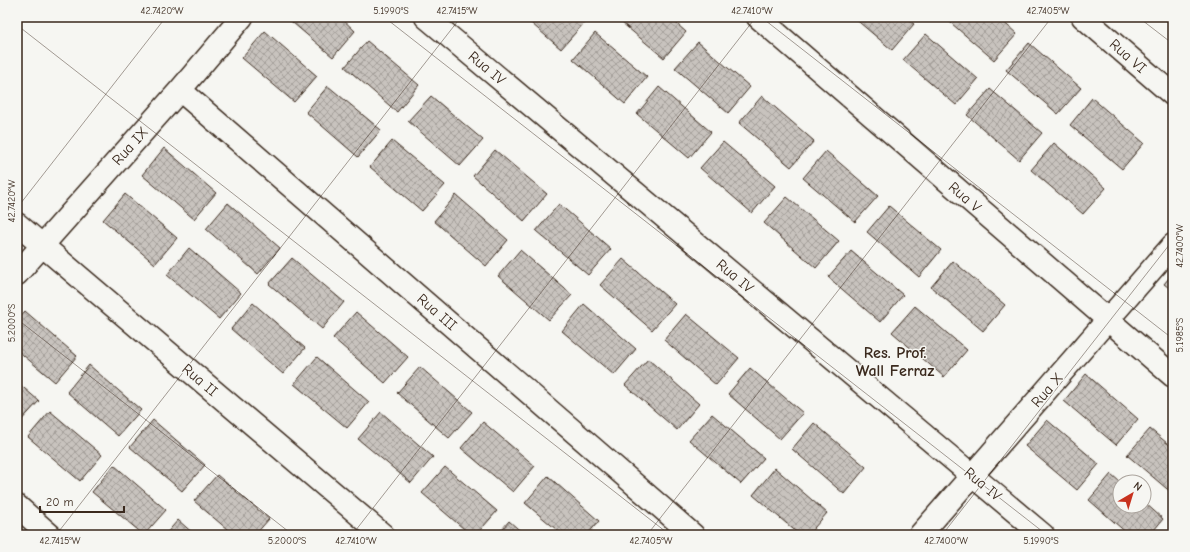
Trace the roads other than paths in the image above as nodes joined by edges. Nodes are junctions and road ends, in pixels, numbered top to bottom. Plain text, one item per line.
1 (242, 17) edge
2 (426, 17) edge
3 (758, 17) edge
4 (1083, 17) edge
5 (180, 90) junction
6 (1173, 95) edge
7 (17, 224) edge
8 (41, 245) junction
9 (1173, 245) edge
10 (17, 274) edge
11 (1107, 320) junction
12 (1173, 376) edge
13 (973, 475) junction
14 (17, 506) edge
15 (50, 535) edge
16 (383, 535) edge
17 (693, 535) edge
18 (920, 535) edge
19 (1044, 535) edge

1 - 5 street, Rua IX
2 - 13 street, Rua IV
3 - 11 street, Rua V
4 - 6 street, Rua VI
5 - 8 street, Rua IX
5 - 17 street, Rua III
7 - 8 street, Rua II
8 - 10 street, Rua IX
8 - 16 street, Rua II
9 - 11 street, Rua X
11 - 12 street, Rua V
11 - 13 street, Rua X
13 - 18 street, Rua X
13 - 19 street, Rua IV
14 - 15 street

